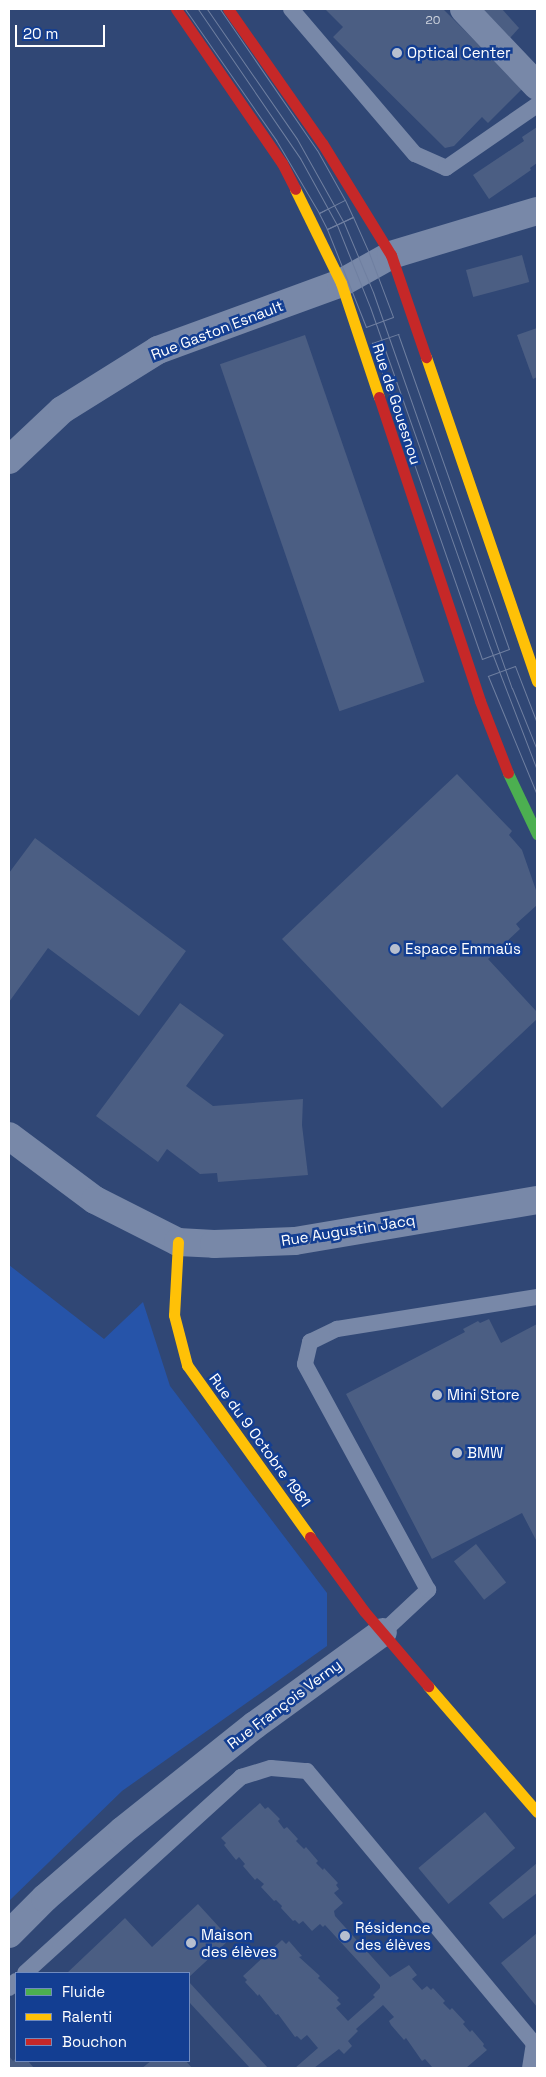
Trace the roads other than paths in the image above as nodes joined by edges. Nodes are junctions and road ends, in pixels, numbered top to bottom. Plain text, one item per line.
1 (176, 9) edge
2 (228, 9) edge
3 (291, 9) edge
4 (464, 9) edge
5 (537, 86) edge
6 (537, 105) edge
7 (537, 211) edge
8 (390, 255) junction
9 (341, 283) junction
10 (9, 460) edge
11 (537, 682) edge
12 (537, 834) edge
13 (9, 1136) edge
14 (537, 1200) edge
15 (178, 1242) junction
16 (537, 1297) edge
17 (383, 1632) junction
18 (537, 1812) edge
19 (9, 1934) edge
20 (26, 1972) edge
21 (530, 2068) edge

1 - 9 main road, Rue de Gouesnou
2 - 8 main road
3 - 6 lane
4 - 5 street
7 - 8 street, Rue Gaston Esnault
8 - 9 street, Rue Gaston Esnault
8 - 11 main road
9 - 10 street, Rue Gaston Esnault
9 - 12 main road, Rue de Gouesnou
13 - 15 street, Rue Augustin Jacq
14 - 15 street, Rue Augustin Jacq
15 - 17 main road, Rue du 9 Octobre 1981
16 - 17 lane
17 - 18 main road
17 - 19 street, Rue François Verny
20 - 21 lane

